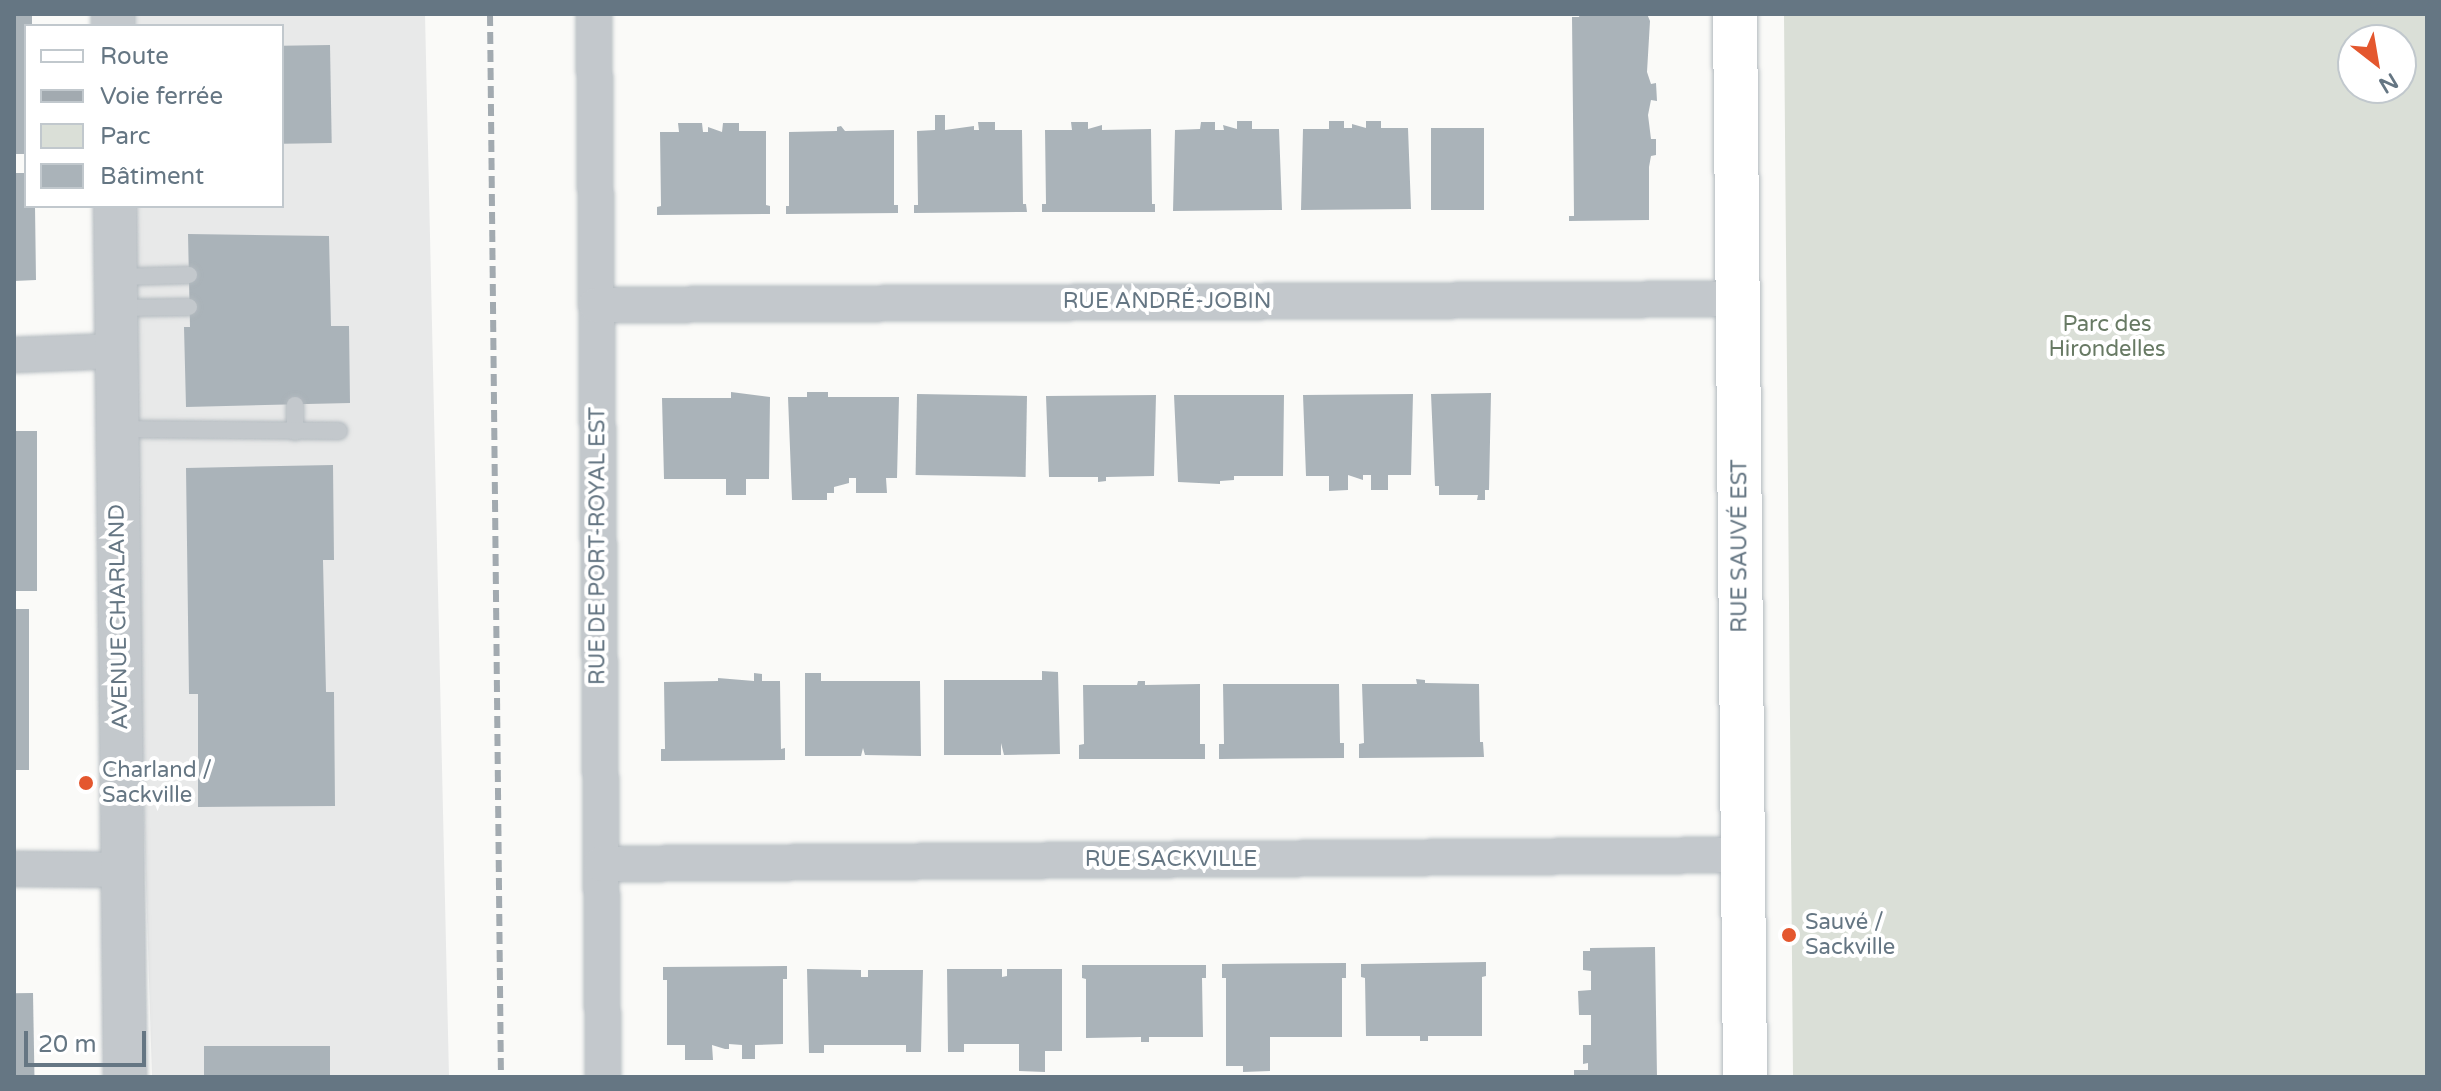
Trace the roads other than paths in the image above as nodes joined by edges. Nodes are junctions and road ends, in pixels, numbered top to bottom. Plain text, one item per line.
1 (594, 14) edge
2 (1735, 14) edge
3 (115, 208) edge
4 (189, 275) dead end
5 (116, 292) junction
6 (1738, 299) junction
7 (596, 305) junction
8 (189, 307) dead end
9 (115, 351) junction
10 (14, 355) edge
11 (295, 405) dead end
12 (116, 429) junction
13 (339, 431) dead end
14 (295, 432) junction
15 (1741, 855) junction
16 (601, 864) junction
17 (14, 869) edge
18 (123, 870) junction
19 (125, 1077) edge
20 (603, 1077) edge
21 (1745, 1077) edge

1 - 7 street, RUE DE PORT-ROYAL EST
2 - 6 main road, RUE SAUVÉ EST
3 - 5 street, AVENUE CHARLAND
4 - 5 lane
5 - 8 lane
5 - 9 street, AVENUE CHARLAND
6 - 7 street, RUE ANDRÉ-JOBIN
6 - 15 main road, RUE SAUVÉ EST
7 - 16 street, RUE DE PORT-ROYAL EST
9 - 10 street
9 - 12 street, AVENUE CHARLAND
11 - 14 lane
12 - 14 lane
12 - 18 street, AVENUE CHARLAND
13 - 14 lane
15 - 16 street, RUE SACKVILLE
15 - 21 main road, RUE SAUVÉ EST
16 - 20 street, RUE DE PORT-ROYAL EST
17 - 18 street
18 - 19 street, AVENUE CHARLAND

